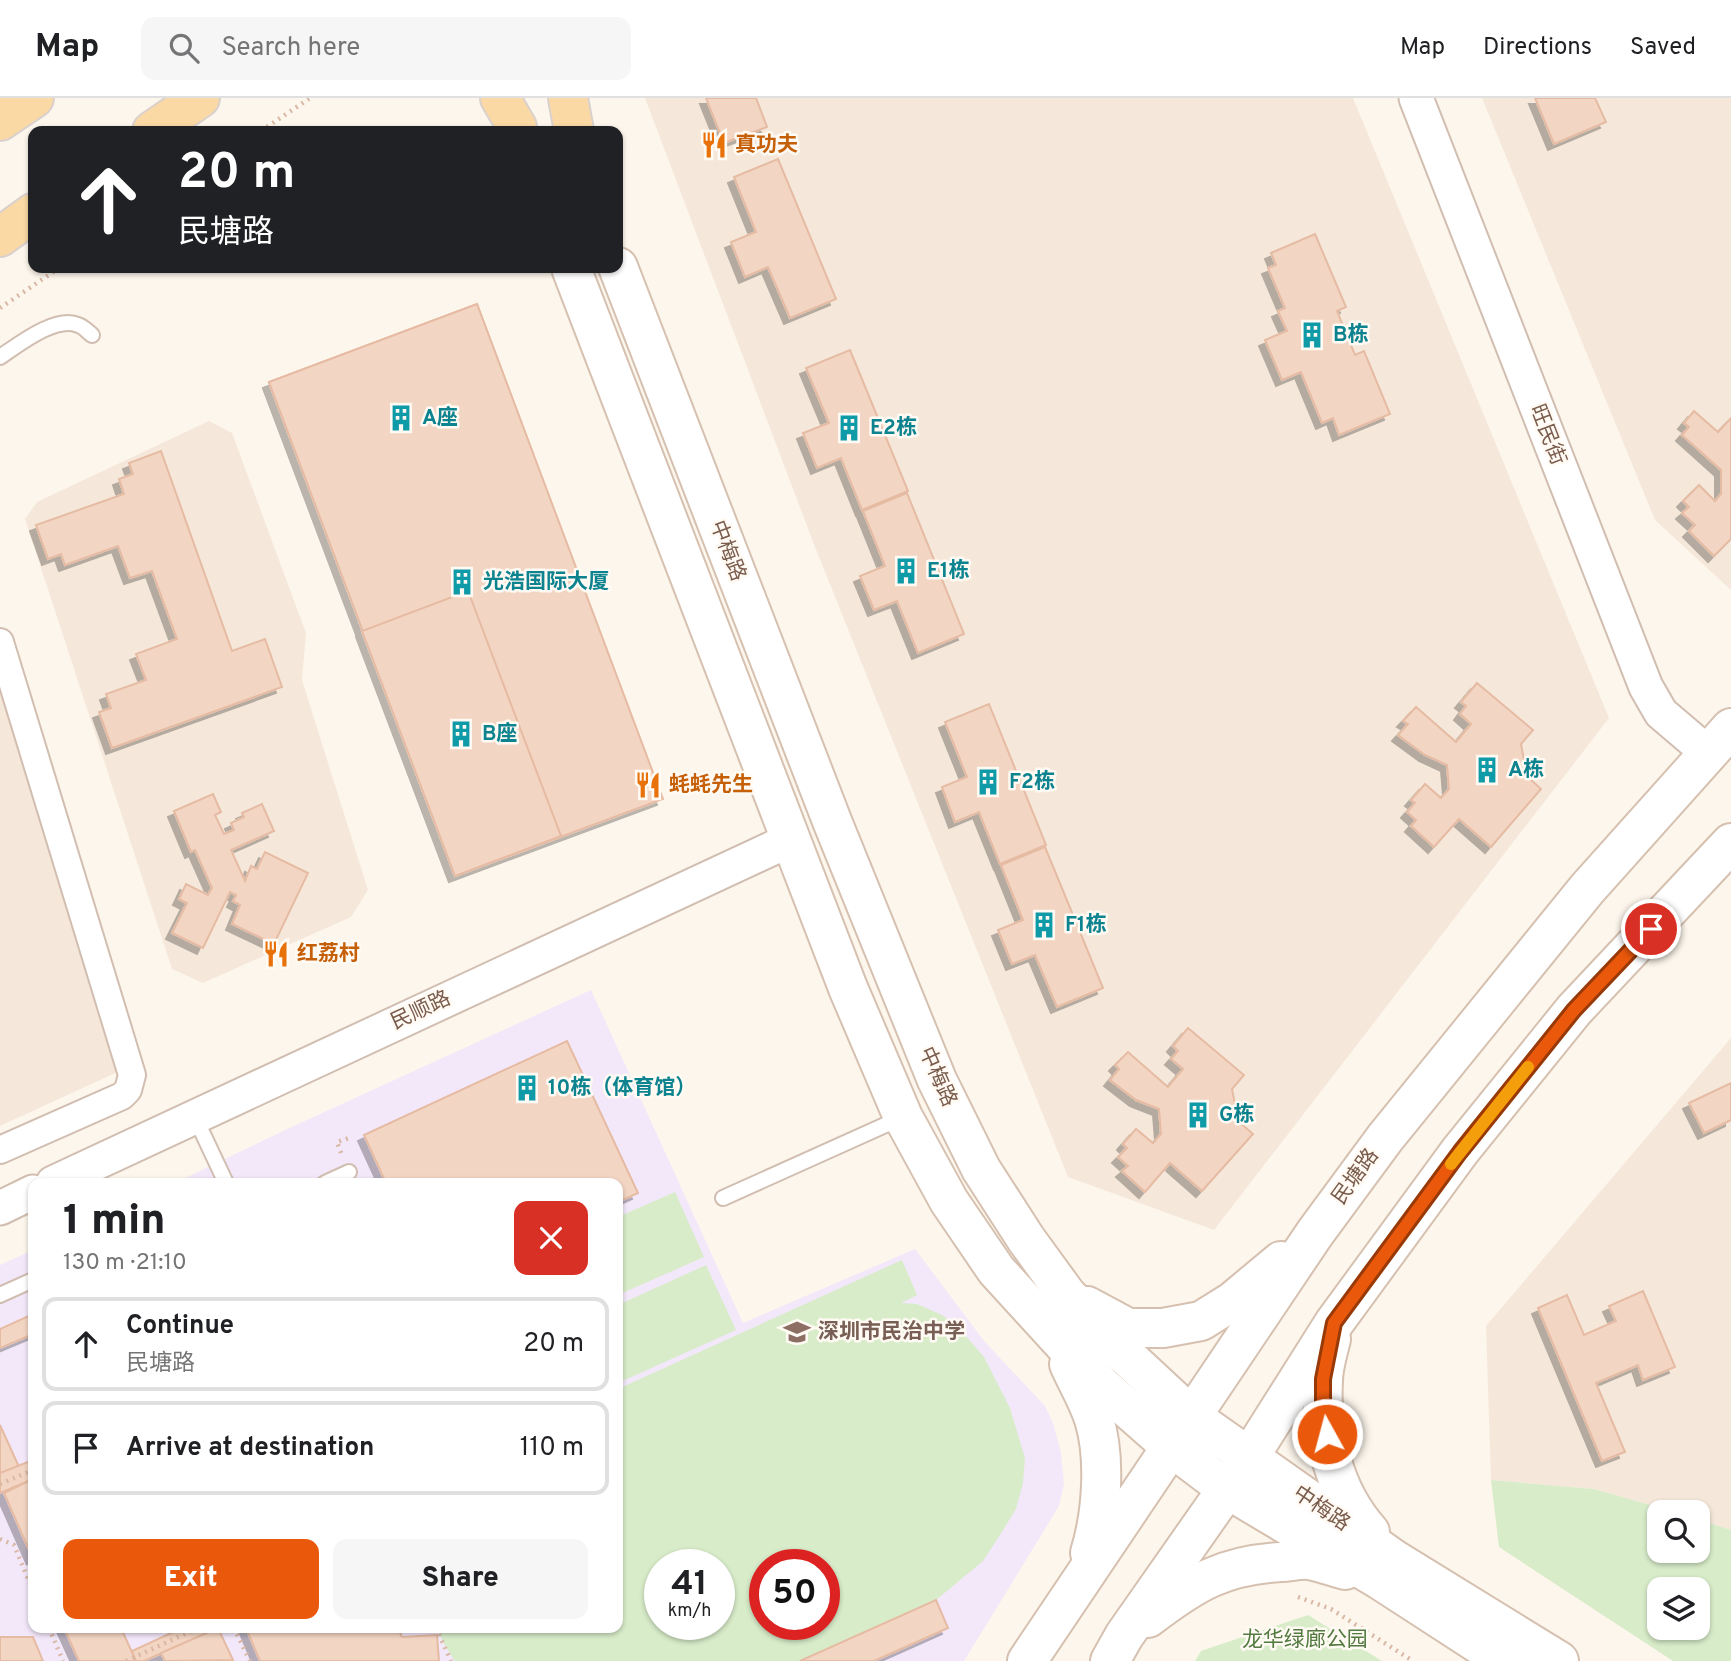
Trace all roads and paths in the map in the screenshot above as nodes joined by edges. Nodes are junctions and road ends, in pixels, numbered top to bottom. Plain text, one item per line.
1 (34, 98) edge
2 (200, 98) edge
3 (310, 98) edge
4 (554, 98) edge
5 (568, 98) edge
6 (1416, 98) edge
7 (0, 121) edge
8 (159, 126) edge
9 (268, 126) edge
10 (564, 126) edge
11 (573, 126) edge
12 (28, 217) edge
13 (0, 237) edge
14 (52, 273) edge
15 (573, 273) edge
16 (620, 273) edge
17 (0, 308) edge
18 (92, 335) dead end
19 (0, 357) edge
20 (0, 642) edge
21 (1719, 741) edge
22 (790, 840) junction
23 (1729, 850) edge
24 (195, 1117) junction
25 (903, 1117) junction
26 (0, 1150) edge
27 (349, 1171) dead end
28 (64, 1178) edge
29 (224, 1178) edge
30 (335, 1178) edge
31 (28, 1194) edge
32 (723, 1198) dead end
33 (0, 1208) edge
34 (1315, 1233) junction
35 (28, 1282) edge
36 (1066, 1294) junction
37 (0, 1295) edge
38 (1334, 1323) junction
39 (1059, 1340) junction
40 (1181, 1432) junction
41 (28, 1472) edge
42 (1238, 1474) junction
43 (0, 1484) edge
44 (0, 1539) edge
45 (1388, 1570) junction
46 (28, 1579) edge
47 (1081, 1580) junction
48 (1297, 1597) dead end
49 (51, 1633) edge
50 (187, 1633) edge
51 (236, 1633) edge
52 (438, 1633) edge
53 (1117, 1648) edge
54 (63, 1661) edge
55 (126, 1661) edge
56 (250, 1661) edge
57 (451, 1661) edge
58 (1027, 1661) edge
59 (1413, 1661) edge
60 (1505, 1661) edge
61 (1559, 1661) edge

1 - 7 main road
2 - 8 main road
3 - 9 path
4 - 10 main road
5 - 11 main road
6 - 21 street, 旺民街
12 - 13 main road
14 - 17 path
15 - 22 main road, 中梅路
16 - 36 main road, 中梅路
18 - 19 lane
20 - 26 street
21 - 34 main road, 民塘路
22 - 24 street, 民顺路
22 - 25 main road, 中梅路
23 - 38 main road
24 - 28 street, 民顺路
24 - 29 lane
25 - 32 lane
25 - 39 main road, 中梅路
27 - 30 lane
31 - 33 street
34 - 36 main road
34 - 40 main road, 民塘路
35 - 37 lane
36 - 40 main road, 中梅路
38 - 42 main road
38 - 45 main road
39 - 40 main road, 中梅路
39 - 47 main road
40 - 42 main road, 中梅路
40 - 47 main road, 民塘路
41 - 43 path
42 - 45 main road, 中梅路
42 - 53 main road
44 - 46 path
45 - 53 main road
45 - 60 main road, 中梅路
45 - 61 main road, 中梅路
47 - 58 main road, 民塘路
48 - 59 path
49 - 54 path
50 - 55 path
51 - 56 path
52 - 57 path

